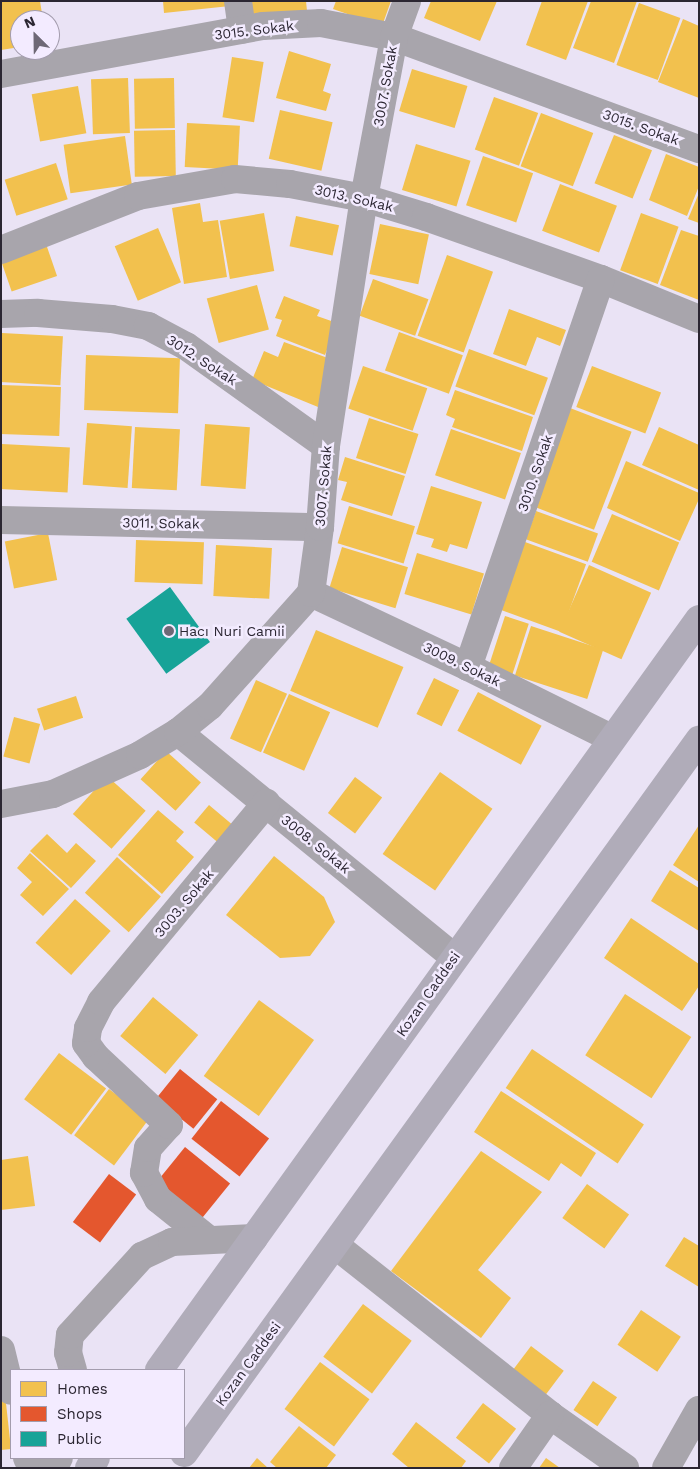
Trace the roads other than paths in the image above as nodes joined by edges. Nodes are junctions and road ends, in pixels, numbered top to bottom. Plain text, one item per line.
1 (238, 1) edge
2 (407, 1) edge
3 (323, 12) edge
4 (242, 30) junction
5 (394, 37) junction
6 (1, 74) edge
7 (699, 149) edge
8 (364, 198) junction
9 (1, 250) edge
10 (601, 279) junction
11 (1, 314) edge
12 (699, 319) edge
13 (326, 446) junction
14 (1, 520) edge
15 (320, 527) junction
16 (311, 593) junction
17 (699, 619) edge
18 (468, 667) junction
19 (178, 732) junction
20 (612, 738) junction
21 (699, 740) edge
22 (266, 803) junction
23 (1, 804) edge
24 (454, 957) junction
25 (254, 1238) junction
26 (208, 1239) junction
27 (335, 1244) junction
28 (1, 1350) edge
29 (73, 1369) edge
30 (160, 1369) edge
31 (10, 1388) edge
32 (699, 1410) edge
33 (550, 1415) junction
34 (185, 1452) edge
35 (56, 1459) edge
36 (32, 1466) edge
37 (513, 1468) edge
38 (625, 1468) edge
39 (666, 1468) edge

1 - 4 street
2 - 5 street, 3007. Sokak
3 - 4 street, 3015. Sokak
3 - 5 street, 3015. Sokak
4 - 6 street, 3015. Sokak
5 - 7 street, 3015. Sokak
5 - 8 street, 3007. Sokak
8 - 9 street, 3013. Sokak
8 - 10 street, 3013. Sokak
8 - 13 street, 3007. Sokak
10 - 12 street, 3013. Sokak
10 - 18 street, 3010. Sokak
11 - 13 street, 3012. Sokak
13 - 15 street, 3007. Sokak
14 - 15 street, 3011. Sokak
15 - 16 street, 3007. Sokak
16 - 18 street, 3009. Sokak
16 - 19 street
17 - 20 highway, Kozan Caddesi
18 - 20 street, 3009. Sokak
19 - 22 street, 3008. Sokak
19 - 23 street
20 - 24 highway, Kozan Caddesi
21 - 27 highway, Kozan Caddesi
22 - 24 street, 3008. Sokak
22 - 26 street, 3003. Sokak
24 - 25 highway, Kozan Caddesi
25 - 26 street
25 - 30 highway, Kozan Caddesi
26 - 29 street
27 - 33 street
27 - 34 highway, Kozan Caddesi
28 - 31 street
32 - 39 street
33 - 37 street
33 - 38 street
35 - 36 street

